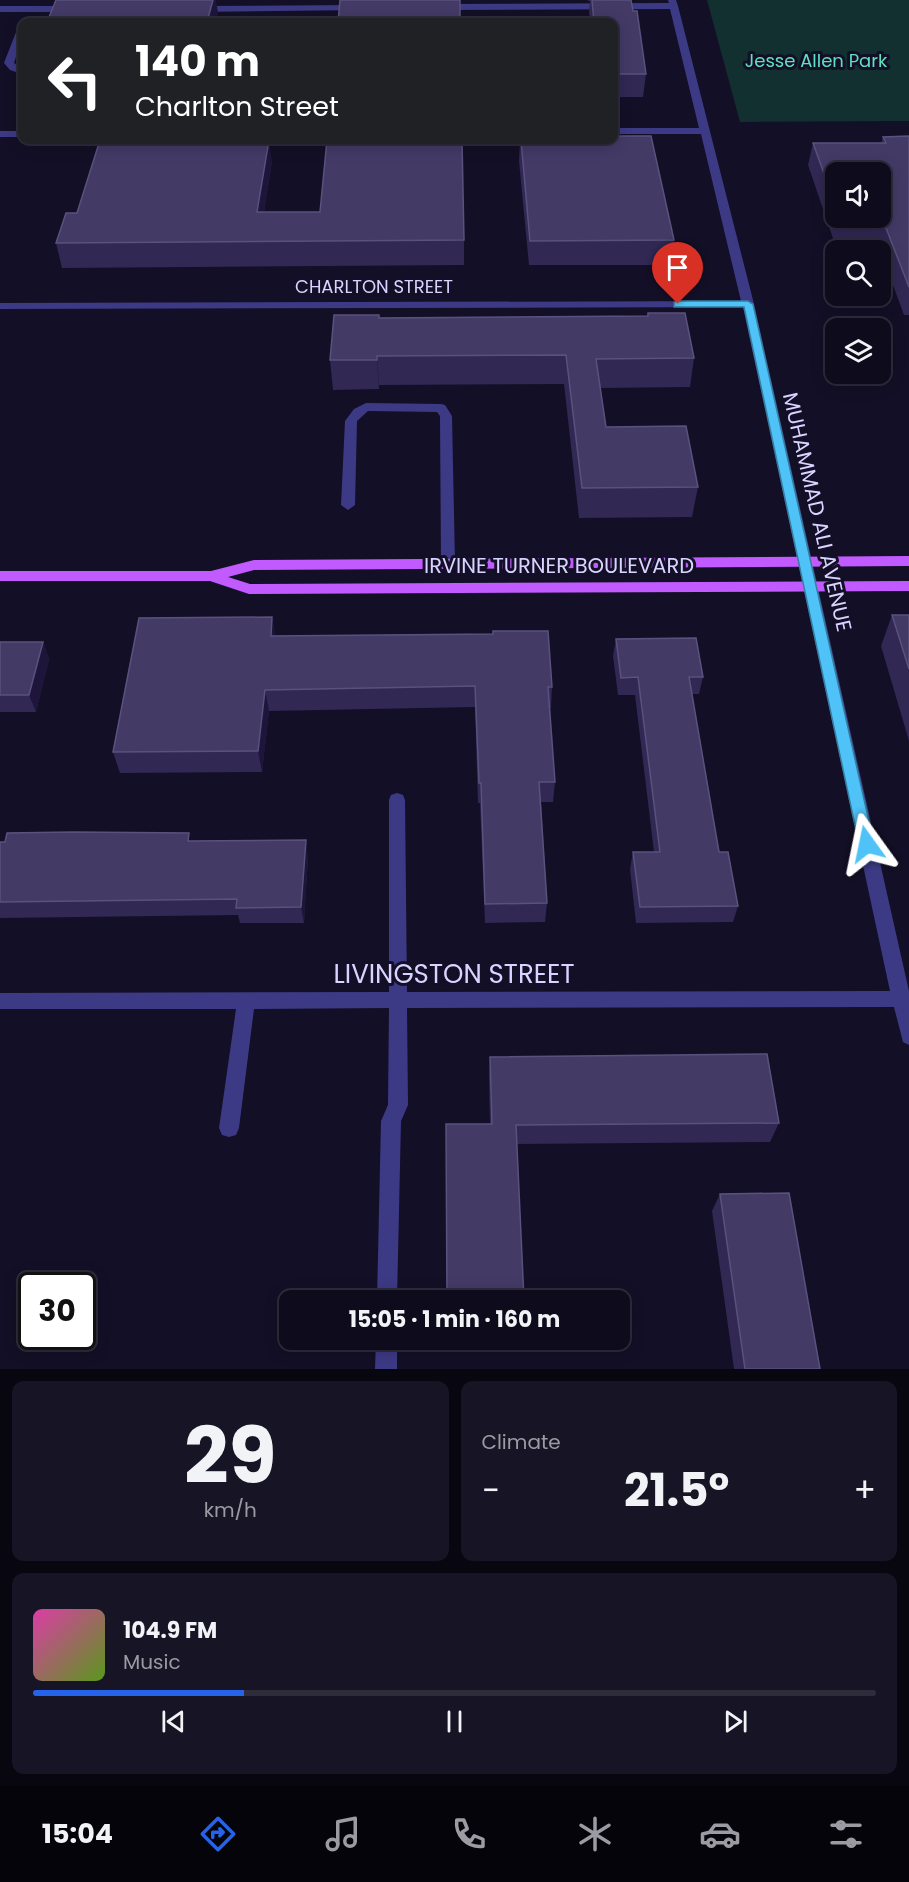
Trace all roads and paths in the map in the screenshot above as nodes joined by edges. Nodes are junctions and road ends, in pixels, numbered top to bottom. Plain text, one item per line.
1 (34, 0) edge
2 (673, 3) edge
3 (428, 7) edge
4 (536, 7) edge
5 (369, 8) edge
6 (0, 9) edge
7 (30, 9) junction
8 (86, 9) edge
9 (183, 9) edge
10 (26, 18) edge
11 (18, 38) edge
12 (18, 69) edge
13 (618, 131) edge
14 (704, 131) junction
15 (0, 134) edge
16 (18, 134) edge
17 (748, 304) junction
18 (0, 306) edge
19 (348, 506) dead end
20 (804, 560) junction
21 (909, 561) edge
22 (448, 563) junction
23 (0, 576) edge
24 (211, 576) junction
25 (909, 586) edge
26 (812, 587) junction
27 (397, 800) dead end
28 (905, 999) edge
29 (246, 1000) junction
30 (398, 1000) junction
31 (0, 1001) edge
32 (909, 1036) edge
33 (229, 1128) dead end
34 (387, 1290) edge
35 (387, 1350) edge
36 (386, 1369) edge

1 - 7 street
2 - 4 street
2 - 14 street, MUHAMMAD ALI AVENUE
3 - 4 street
5 - 9 street
6 - 7 street
7 - 8 street
7 - 10 street
11 - 12 street
13 - 14 street
14 - 17 street, MUHAMMAD ALI AVENUE
15 - 16 street
17 - 18 street, CHARLTON STREET
17 - 20 street, MUHAMMAD ALI AVENUE
19 - 22 street
20 - 21 main road, IRVINE TURNER BOULEVARD
20 - 22 main road, IRVINE TURNER BOULEVARD
20 - 26 street, MUHAMMAD ALI AVENUE
22 - 24 main road, IRVINE TURNER BOULEVARD
23 - 24 main road, IRVINE TURNER BOULEVARD
24 - 26 main road, IRVINE TURNER BOULEVARD
25 - 26 main road, IRVINE TURNER BOULEVARD
26 - 28 street, MUHAMMAD ALI AVENUE
27 - 30 street
28 - 30 street, LIVINGSTON STREET
28 - 32 street, MUHAMMAD ALI AVENUE
29 - 30 street, LIVINGSTON STREET
29 - 31 street, LIVINGSTON STREET
29 - 33 street
30 - 34 street
35 - 36 street

